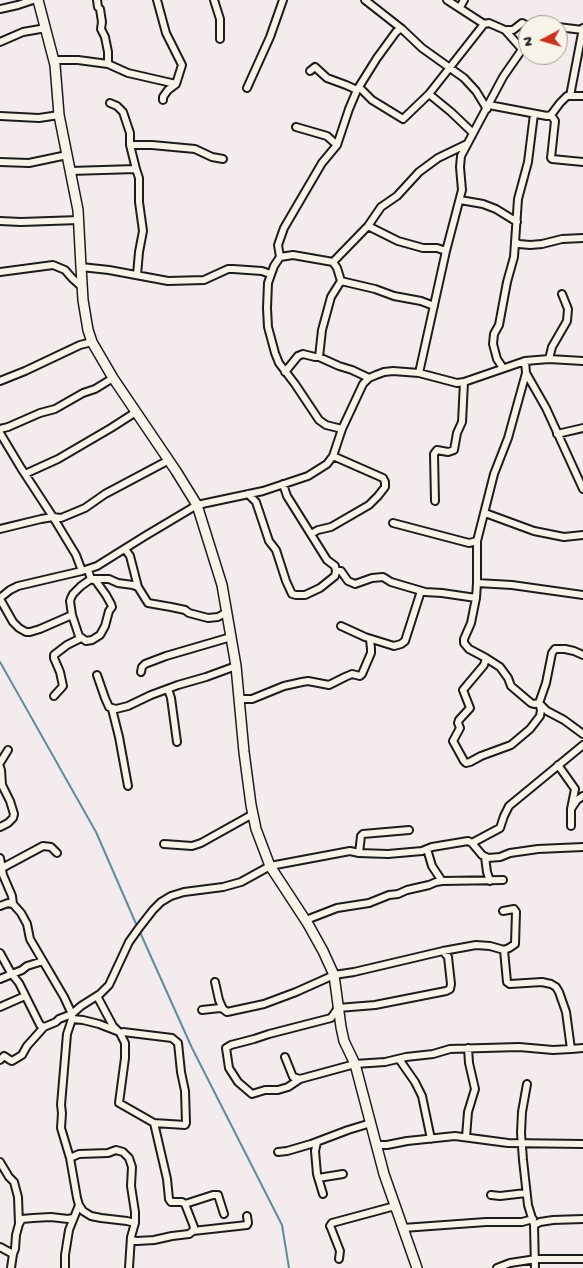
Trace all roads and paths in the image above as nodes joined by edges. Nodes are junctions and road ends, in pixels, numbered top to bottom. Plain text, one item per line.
1 (33, 0) edge
2 (38, 0) edge
3 (98, 0) edge
4 (157, 0) edge
5 (214, 0) edge
6 (282, 0) edge
7 (365, 0) edge
8 (447, 0) edge
9 (464, 0) edge
10 (460, 7) junction
11 (0, 9) edge
12 (484, 24) junction
13 (518, 26) edge
14 (46, 28) junction
15 (568, 28) edge
16 (402, 29) junction
17 (505, 30) junction
18 (583, 30) edge
19 (220, 40) dead end
20 (0, 42) edge
21 (54, 60) junction
22 (108, 64) junction
23 (450, 68) junction
24 (310, 70) dead end
25 (176, 84) junction
26 (247, 88) dead end
27 (358, 89) junction
28 (429, 94) junction
29 (570, 96) junction
30 (583, 96) edge
31 (163, 100) dead end
32 (110, 103) dead end
33 (488, 107) junction
34 (534, 114) junction
35 (551, 115) junction
36 (0, 116) edge
37 (59, 116) junction
38 (296, 127) dead end
39 (473, 133) junction
40 (467, 144) junction
41 (130, 145) junction
42 (337, 145) junction
43 (67, 155) junction
44 (223, 159) dead end
45 (0, 162) edge
46 (583, 162) edge
47 (136, 169) junction
48 (70, 170) junction
49 (460, 200) junction
50 (0, 220) edge
51 (79, 220) junction
52 (517, 222) junction
53 (368, 226) junction
54 (583, 238) edge
55 (515, 242) junction
56 (446, 251) junction
57 (280, 257) junction
58 (333, 262) junction
59 (81, 267) junction
60 (0, 272) edge
61 (270, 274) junction
62 (137, 275) junction
63 (341, 281) junction
64 (82, 287) junction
65 (562, 294) dead end
66 (434, 306) junction
67 (92, 342) junction
68 (319, 356) junction
69 (548, 358) junction
70 (525, 361) junction
71 (583, 361) edge
72 (503, 368) junction
73 (285, 372) junction
74 (418, 373) junction
75 (526, 373) junction
76 (113, 378) junction
77 (369, 378) junction
78 (0, 381) edge
79 (464, 382) junction
80 (136, 412) junction
81 (583, 428) edge
82 (0, 429) edge
83 (342, 429) junction
84 (0, 434) edge
85 (557, 434) junction
86 (333, 456) junction
87 (169, 460) junction
88 (25, 474) junction
89 (284, 484) junction
90 (583, 489) edge
91 (248, 494) junction
92 (435, 501) dead end
93 (197, 506) junction
94 (485, 513) junction
95 (53, 517) junction
96 (393, 523) dead end
97 (0, 529) edge
98 (311, 534) junction
99 (583, 536) edge
100 (478, 541) junction
101 (125, 549) junction
102 (85, 571) junction
103 (336, 572) junction
104 (91, 578) junction
105 (477, 583) junction
106 (138, 587) junction
107 (421, 591) junction
108 (583, 595) edge
109 (0, 598) edge
110 (476, 598) junction
111 (227, 612) junction
112 (72, 615) junction
113 (341, 626) dead end
114 (231, 637) junction
115 (81, 638) junction
116 (370, 639) junction
117 (583, 655) edge
118 (486, 658) junction
119 (236, 666) junction
120 (141, 672) dead end
121 (97, 675) dead end
122 (168, 689) junction
123 (54, 696) dead end
124 (239, 700) junction
125 (539, 703) junction
126 (112, 709) junction
127 (583, 734) edge
128 (178, 742) dead end
129 (583, 745) edge
130 (8, 750) dead end
131 (0, 763) edge
132 (558, 766) junction
133 (0, 767) edge
134 (128, 786) dead end
135 (583, 796) edge
136 (571, 809) junction
137 (253, 814) junction
138 (571, 826) dead end
139 (0, 827) edge
140 (410, 830) dead end
141 (472, 843) junction
142 (164, 844) dead end
143 (583, 847) edge
144 (427, 849) junction
145 (57, 853) dead end
146 (359, 853) junction
147 (485, 857) junction
148 (0, 858) edge
149 (270, 866) junction
150 (2, 868) junction
151 (503, 880) dead end
152 (490, 881) junction
153 (442, 882) junction
154 (13, 904) junction
155 (0, 906) edge
156 (503, 911) dead end
157 (306, 920) junction
158 (443, 950) junction
159 (504, 950) junction
160 (0, 953) edge
161 (43, 962) junction
162 (11, 973) junction
163 (334, 975) junction
164 (0, 978) edge
165 (215, 982) dead end
166 (25, 996) junction
167 (97, 996) junction
168 (0, 1007) edge
169 (338, 1008) junction
170 (223, 1009) junction
171 (202, 1010) dead end
172 (72, 1016) junction
173 (44, 1027) junction
174 (120, 1032) junction
175 (468, 1048) junction
176 (583, 1048) edge
177 (571, 1049) junction
178 (285, 1057) dead end
179 (399, 1059) junction
180 (0, 1060) edge
181 (355, 1064) junction
182 (300, 1079) junction
183 (527, 1084) dead end
184 (154, 1123) junction
185 (371, 1123) junction
186 (466, 1137) junction
187 (432, 1138) junction
188 (375, 1140) junction
189 (317, 1142) junction
190 (523, 1144) junction
191 (583, 1144) edge
192 (278, 1152) dead end
193 (70, 1158) junction
194 (0, 1162) edge
195 (343, 1174) dead end
196 (318, 1178) junction
197 (526, 1193) junction
198 (323, 1194) dead end
199 (490, 1196) dead end
200 (185, 1204) junction
201 (78, 1205) junction
202 (395, 1206) junction
203 (224, 1214) dead end
204 (247, 1216) dead end
205 (73, 1218) junction
206 (583, 1220) edge
207 (533, 1222) junction
208 (135, 1223) junction
209 (19, 1224) junction
210 (403, 1228) junction
211 (193, 1232) junction
212 (131, 1240) junction
213 (0, 1247) edge
214 (13, 1254) junction
215 (339, 1259) dead end
216 (536, 1259) junction
217 (583, 1259) edge
218 (11, 1268) edge
219 (65, 1268) edge
220 (130, 1268) edge
221 (417, 1268) edge
222 (497, 1268) edge
223 (535, 1268) edge

1 - 11 street
2 - 14 street
3 - 22 street
4 - 25 street
5 - 19 street
6 - 26 street
7 - 16 street
8 - 10 street
9 - 10 street
10 - 12 street
12 - 17 street
12 - 23 street
13 - 17 street
14 - 20 street
14 - 21 street
15 - 18 street
16 - 23 street
16 - 27 street
17 - 33 street
18 - 29 street
21 - 22 street
21 - 37 street
22 - 25 street
23 - 28 street
23 - 33 street
24 - 27 street
25 - 31 street
27 - 28 street
27 - 42 street
28 - 39 street
29 - 30 street
29 - 35 street
32 - 41 street
33 - 34 street
33 - 39 street
34 - 35 street
34 - 52 street
35 - 46 street
36 - 37 street
37 - 43 street
38 - 42 street
39 - 40 street
40 - 49 street
40 - 53 street
41 - 44 street
41 - 47 street
42 - 57 street
43 - 45 street
43 - 48 street
47 - 48 street
47 - 62 street
48 - 51 street
49 - 52 street
49 - 56 street
50 - 51 street
51 - 59 street
52 - 55 street
53 - 56 street
53 - 58 street
54 - 55 street
55 - 72 street
56 - 66 street
57 - 58 street
57 - 61 street
58 - 63 street
59 - 62 street
59 - 64 street
60 - 64 street
61 - 62 street
61 - 73 street
63 - 66 street
63 - 68 street
64 - 67 street
65 - 69 street
66 - 74 street
67 - 76 street
67 - 78 street
68 - 73 street
68 - 77 street
69 - 70 street
69 - 71 street
70 - 72 street
70 - 75 street
72 - 79 street
73 - 83 street
74 - 77 street
74 - 79 street
75 - 85 street
75 - 94 street
76 - 80 street
76 - 82 street
77 - 83 street
79 - 92 street
80 - 87 street
80 - 88 street
81 - 85 street
83 - 86 street
84 - 88 street
85 - 90 street
86 - 89 street
86 - 98 street
87 - 93 street
87 - 95 street
88 - 95 street
89 - 91 street
89 - 98 street
91 - 93 street
91 - 103 street
93 - 101 street
93 - 111 street
94 - 99 street
94 - 100 street
95 - 97 street
95 - 102 street
96 - 100 street
98 - 103 street
100 - 105 street
101 - 102 street
101 - 106 street
102 - 104 street
102 - 109 street
103 - 107 street
104 - 106 street
104 - 112 street
104 - 115 street
105 - 108 street
105 - 110 street
106 - 111 street
107 - 110 street
107 - 116 street
109 - 112 street
110 - 118 street
111 - 114 street
112 - 115 street
113 - 116 street
114 - 119 street
114 - 120 street
115 - 123 street
116 - 124 street
117 - 125 street
118 - 125 street
118 - 125 street
119 - 122 street
119 - 124 street
121 - 126 street
122 - 126 street
122 - 128 street
124 - 137 street
125 - 127 street
126 - 134 street
129 - 132 street
130 - 131 street
132 - 136 street
132 - 141 street
133 - 139 street
135 - 136 street
136 - 138 street
137 - 142 street
137 - 149 street
140 - 146 street
141 - 144 street
141 - 147 street
143 - 147 street
144 - 146 street
144 - 153 street
145 - 150 street
146 - 149 street
147 - 152 street
148 - 150 street
149 - 157 street
149 - 167 street
150 - 154 street
151 - 152 street
152 - 153 street
153 - 157 street
154 - 155 street
154 - 161 street
156 - 159 street
157 - 163 street
158 - 159 street
158 - 163 street
158 - 169 street
159 - 177 street
160 - 162 street
161 - 162 street
161 - 172 street
162 - 164 street
162 - 166 street
163 - 169 street
163 - 170 street
165 - 170 street
166 - 168 street
166 - 173 street
167 - 172 street
167 - 174 street
169 - 181 street
169 - 182 street
170 - 171 street
172 - 173 street
172 - 174 street
172 - 193 street
173 - 180 street
174 - 184 street
174 - 184 street
175 - 177 street
175 - 179 street
175 - 186 street
176 - 177 street
178 - 182 street
179 - 181 street
179 - 187 street
181 - 182 street
181 - 185 street
183 - 190 street
184 - 200 street
185 - 188 street
185 - 189 street
186 - 187 street
186 - 190 street
187 - 188 street
188 - 202 street
189 - 192 street
189 - 196 street
190 - 191 street
190 - 197 street
193 - 201 street
193 - 208 street
194 - 209 street
195 - 196 street
196 - 198 street
197 - 199 street
197 - 207 street
200 - 203 street
200 - 211 street
201 - 205 street
201 - 208 street
202 - 210 street
202 - 215 street
204 - 211 street
205 - 209 street
205 - 219 street
206 - 207 street
207 - 210 street
207 - 216 street
208 - 212 street
209 - 214 street
210 - 221 street
211 - 212 street
212 - 220 street
213 - 214 street
214 - 218 street
216 - 217 street
216 - 222 street
216 - 223 street

